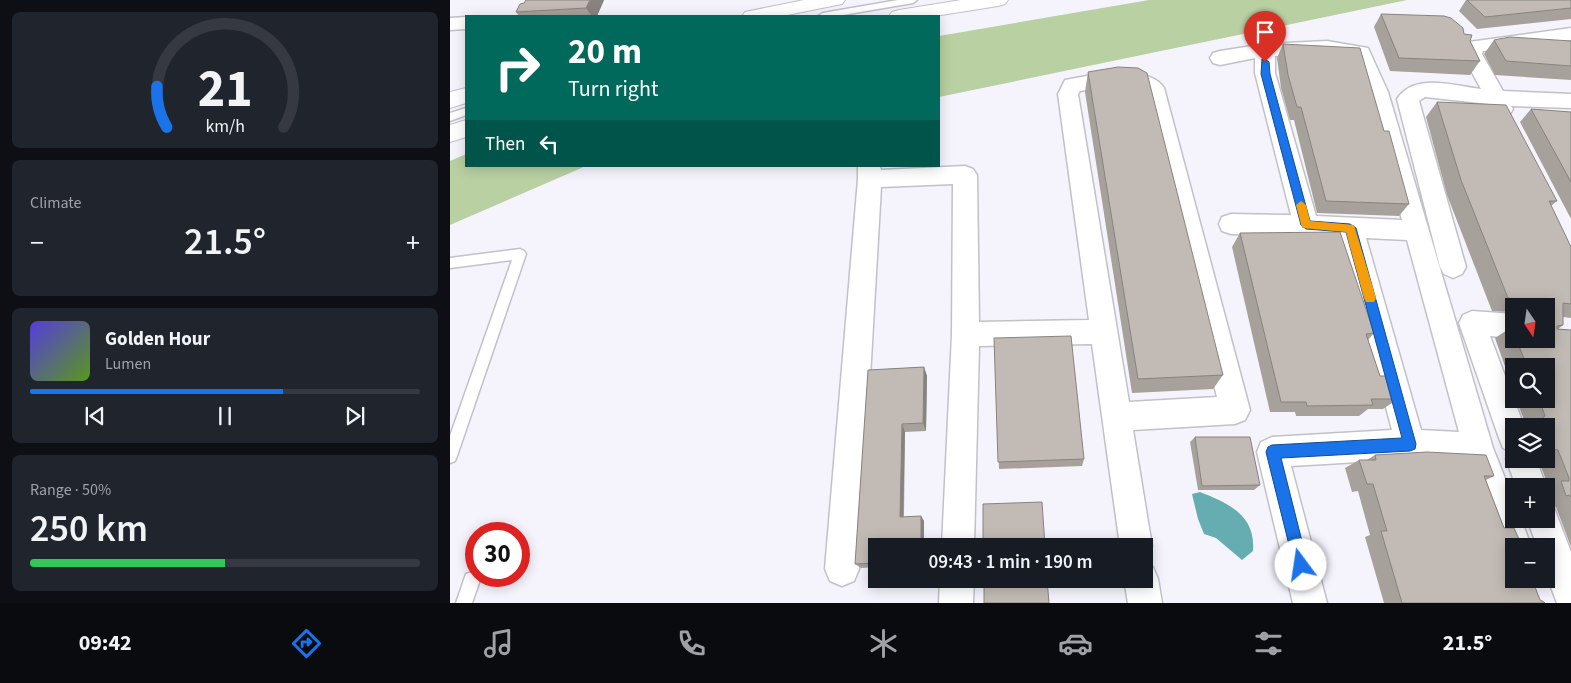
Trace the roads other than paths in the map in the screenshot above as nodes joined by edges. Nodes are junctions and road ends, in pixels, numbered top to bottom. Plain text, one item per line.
1 (835, 0) edge
2 (913, 0) edge
3 (998, 0) edge
4 (757, 15) edge
5 (829, 15) edge
6 (905, 15) edge
7 (465, 23) edge
8 (450, 24) edge
9 (1571, 34) edge
10 (1265, 50) junction
11 (1220, 58) dead end
12 (465, 95) edge
13 (1496, 98) junction
14 (450, 100) edge
15 (1571, 101) edge
16 (465, 111) edge
17 (450, 117) edge
18 (1510, 125) edge
19 (465, 128) edge
20 (450, 134) edge
21 (869, 173) edge
22 (1230, 224) dead end
23 (1306, 225) junction
24 (1350, 228) junction
25 (1417, 231) junction
26 (450, 263) edge
27 (1453, 267) dead end
28 (1505, 325) edge
29 (1104, 332) junction
30 (966, 334) junction
31 (1116, 417) junction
32 (1507, 418) edge
33 (1410, 444) junction
34 (1478, 448) junction
35 (450, 456) edge
36 (1546, 528) edge
37 (958, 538) edge
38 (1135, 538) edge
39 (1512, 538) edge
40 (842, 569) dead end
41 (470, 587) edge
42 (957, 588) edge
43 (1142, 588) edge
44 (1571, 595) edge
45 (464, 603) edge
46 (956, 603) edge
47 (1145, 603) edge
48 (1310, 603) edge

1 - 4 main road
2 - 5 lane
3 - 6 main road
7 - 8 street
9 - 13 street
10 - 11 street
10 - 23 street
10 - 25 street
12 - 14 main road
13 - 15 street
13 - 18 street
13 - 27 street
16 - 17 lane
19 - 20 main road
21 - 30 street
21 - 40 street
22 - 23 street
23 - 24 street
24 - 25 street
24 - 33 street
25 - 34 street
26 - 35 lane
28 - 32 street
29 - 30 street
29 - 31 street
29 - 31 street
30 - 37 street
31 - 38 street
33 - 34 street
33 - 48 street
34 - 39 street
36 - 44 street
41 - 45 lane
42 - 46 street
43 - 47 street

